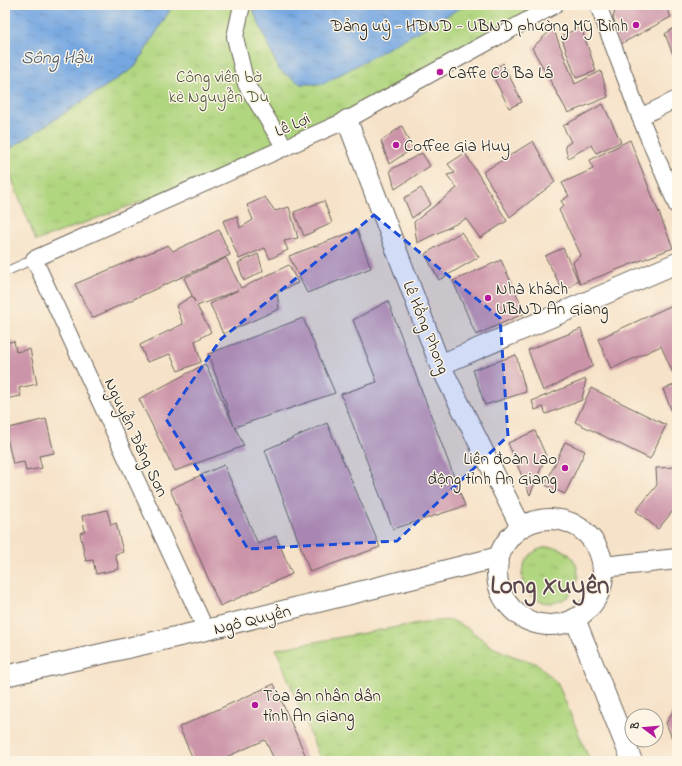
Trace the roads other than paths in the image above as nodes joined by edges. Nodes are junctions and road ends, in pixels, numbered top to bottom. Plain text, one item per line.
1 (242, 5) edge
2 (555, 5) edge
3 (598, 5) edge
4 (677, 99) edge
5 (640, 117) junction
6 (347, 120) junction
7 (285, 148) junction
8 (677, 206) edge
9 (34, 259) junction
10 (677, 264) edge
11 (5, 272) edge
12 (440, 365) junction
13 (521, 527) junction
14 (499, 557) junction
15 (677, 559) edge
16 (603, 567) junction
17 (575, 619) junction
18 (206, 630) junction
19 (5, 676) edge
20 (632, 761) edge

1 - 7 street
2 - 6 street, Lê Lợi
3 - 5 street
4 - 5 street
5 - 8 street
6 - 7 street, Lê Lợi
6 - 12 street, Lê Hồng Phong
7 - 9 street, Lê Lợi
9 - 11 lane
9 - 18 street, Nguyễn Đăng Sơn
10 - 12 street
12 - 13 street, Lê Hồng Phong
13 - 14 street
13 - 16 street
14 - 17 street
14 - 18 street, Ngô Quyền
15 - 16 street
16 - 17 street
17 - 20 street
18 - 19 street, Ngô Quyền

